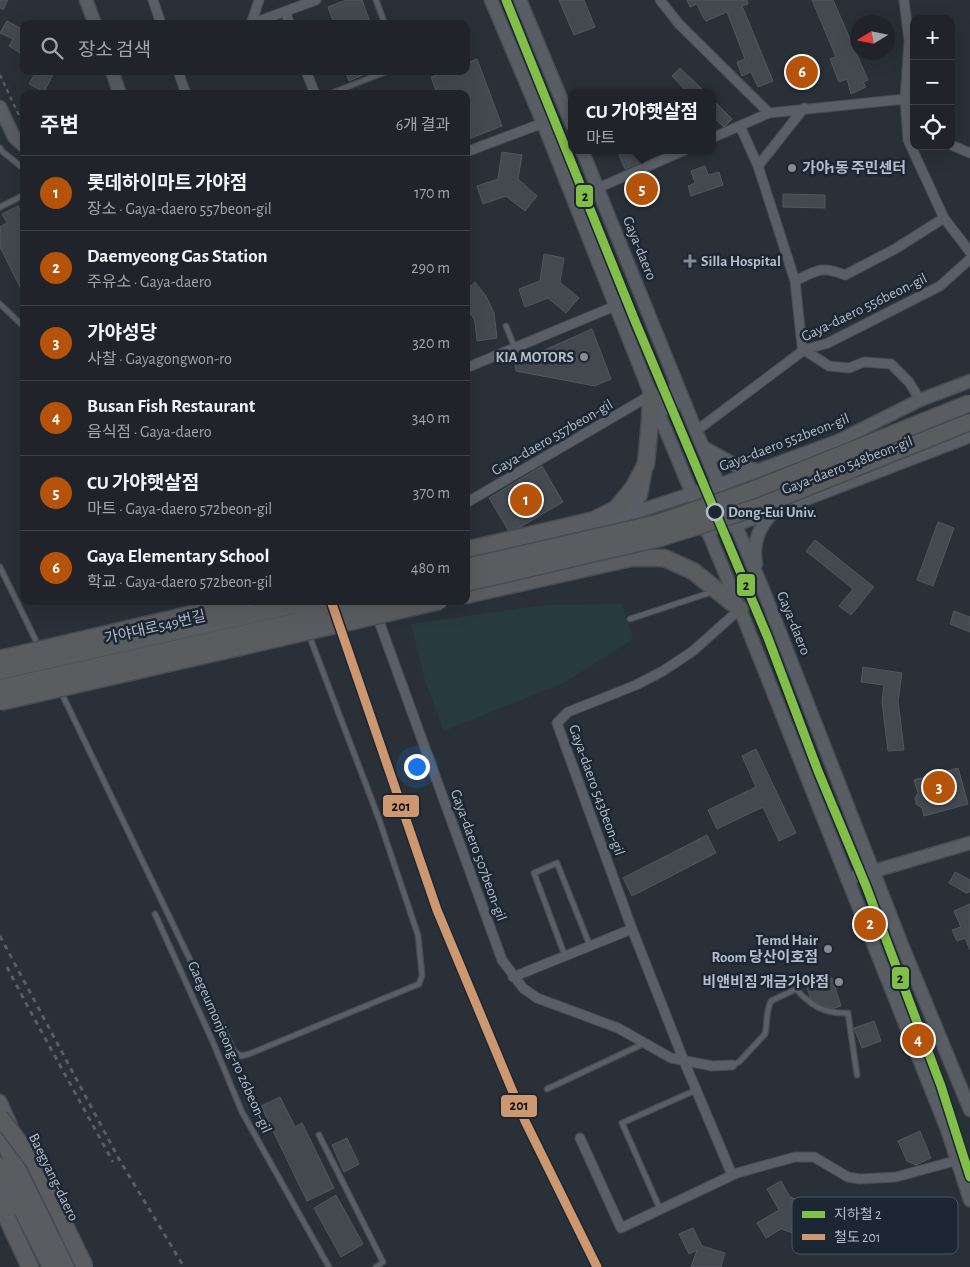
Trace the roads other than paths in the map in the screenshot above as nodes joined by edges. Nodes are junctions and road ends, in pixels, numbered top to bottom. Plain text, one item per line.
1 (86, 0) edge
2 (153, 0) edge
3 (259, 0) edge
4 (316, 0) edge
5 (376, 0) edge
6 (491, 0) edge
7 (520, 0) edge
8 (660, 0) edge
9 (904, 0) edge
10 (286, 10) junction
11 (94, 20) edge
12 (160, 20) edge
13 (252, 20) edge
14 (261, 20) edge
15 (288, 20) edge
16 (384, 20) edge
17 (113, 75) edge
18 (179, 75) edge
19 (308, 75) edge
20 (378, 75) edge
21 (119, 90) edge
22 (185, 90) edge
23 (313, 90) edge
24 (339, 90) edge
25 (905, 99) junction
26 (911, 105) edge
27 (0, 107) edge
28 (804, 108) junction
29 (770, 112) junction
30 (568, 115) edge
31 (542, 123) junction
32 (740, 126) junction
33 (716, 136) edge
34 (20, 142) edge
35 (955, 147) edge
36 (0, 148) edge
37 (470, 150) edge
38 (970, 153) edge
39 (584, 154) edge
40 (676, 154) edge
41 (758, 166) junction
42 (20, 167) edge
43 (598, 188) junction
44 (20, 197) edge
45 (0, 207) edge
46 (944, 218) junction
47 (969, 248) edge
48 (970, 259) edge
49 (795, 281) junction
50 (0, 304) edge
51 (615, 306) junction
52 (20, 324) edge
53 (506, 326) dead end
54 (515, 348) junction
55 (804, 350) junction
56 (470, 366) edge
57 (674, 376) junction
58 (970, 381) edge
59 (649, 392) junction
60 (920, 400) junction
61 (970, 403) edge
62 (970, 422) edge
63 (696, 431) junction
64 (970, 436) edge
65 (703, 447) junction
66 (646, 464) junction
67 (759, 470) junction
68 (719, 484) junction
69 (692, 494) junction
70 (470, 500) edge
71 (775, 510) junction
72 (627, 515) junction
73 (735, 524) junction
74 (706, 530) junction
75 (595, 548) junction
76 (470, 549) edge
77 (549, 555) junction
78 (671, 561) junction
79 (470, 566) edge
80 (0, 567) edge
81 (470, 573) edge
82 (758, 578) junction
83 (470, 583) edge
84 (718, 590) junction
85 (470, 595) edge
86 (231, 605) edge
87 (295, 605) edge
88 (299, 605) edge
89 (329, 605) edge
90 (369, 605) edge
91 (372, 605) edge
92 (423, 605) edge
93 (740, 609) junction
94 (630, 619) dead end
95 (0, 659) edge
96 (48, 665) dead end
97 (0, 671) edge
98 (52, 674) dead end
99 (0, 679) edge
100 (0, 688) edge
101 (0, 702) edge
102 (970, 843) edge
103 (874, 871) junction
104 (847, 879) junction
105 (155, 914) dead end
106 (632, 929) junction
107 (590, 946) junction
108 (565, 956) junction
109 (513, 977) junction
110 (645, 1043) junction
111 (684, 1061) junction
112 (732, 1065) joint
113 (857, 1075) dead end
114 (547, 1089) dead end
115 (697, 1090) junction
116 (0, 1101) edge
117 (970, 1110) edge
118 (0, 1117) edge
119 (0, 1134) edge
120 (319, 1135) dead end
121 (580, 1138) dead end
122 (958, 1160) junction
123 (0, 1166) edge
124 (732, 1175) junction
125 (0, 1189) edge
126 (970, 1200) edge
127 (0, 1203) edge
128 (660, 1209) junction
129 (30, 1267) edge
130 (37, 1267) edge
131 (51, 1267) edge
132 (66, 1267) edge
133 (79, 1267) edge
134 (85, 1267) edge
135 (329, 1267) edge
136 (376, 1267) edge

1 - 11 main road
2 - 12 street
3 - 13 street
4 - 10 street
5 - 16 lane
6 - 31 main road
7 - 30 main road
8 - 29 street
9 - 25 street
10 - 14 street
10 - 15 street
17 - 21 main road
18 - 22 street
19 - 23 street
20 - 24 lane
25 - 26 street
25 - 28 street
25 - 46 street
27 - 34 main road
28 - 29 street
28 - 41 street
29 - 32 street
31 - 37 street
31 - 51 main road
32 - 33 street
32 - 41 street
35 - 38 street
36 - 42 lane
39 - 43 main road, Gaya-daero
40 - 43 street
41 - 49 street
43 - 57 main road, Gaya-daero
44 - 45 lane
46 - 47 street
46 - 49 street
48 - 55 street, Gaya-daero 556beon-gil
49 - 55 street
50 - 52 lane
51 - 54 street
51 - 59 main road
53 - 54 lane
54 - 56 street
55 - 60 street
55 - 63 street, Gaya-daero 556beon-gil
57 - 59 main road
57 - 63 main road, Gaya-daero
58 - 60 main road, Gaya-daero 552beon-gil
59 - 66 highway
59 - 69 main road
59 - 70 street, Gaya-daero 557beon-gil
60 - 67 main road, Gaya-daero 552beon-gil
61 - 79 highway, bridge
62 - 83 highway, bridge
63 - 65 main road, Gaya-daero
64 - 71 main road, Gaya-daero 548beon-gil
65 - 67 main road
65 - 68 main road, Gaya-daero
66 - 72 main road
66 - 76 highway
67 - 68 main road, Gaya-daero 552beon-gil
68 - 69 main road, Gaya-daero 552beon-gil
68 - 73 main road, Gaya-daero
69 - 72 main road, Gaya-daero 552beon-gil
69 - 74 main road
71 - 73 main road, Gaya-daero 548beon-gil
71 - 82 main road
72 - 77 main road
73 - 74 main road, Gaya-daero 548beon-gil
73 - 82 main road, Gaya-daero
74 - 75 main road, Gaya-daero 548beon-gil
74 - 93 main road
75 - 77 main road
75 - 78 main road
77 - 81 main road
78 - 84 highway
78 - 85 highway
80 - 96 lane
82 - 103 main road, Gaya-daero
84 - 93 highway
84 - 94 lane
86 - 95 highway, bridge
87 - 97 highway, bridge
88 - 98 lane
89 - 99 main road, 가야대로549번길, bridge
90 - 100 highway, bridge
91 - 109 street, Gaya-daero 507beon-gil
92 - 101 highway, bridge
93 - 104 main road
93 - 106 street, Gaya-daero 543beon-gil
102 - 103 main road
103 - 104 main road
103 - 117 main road, Gaya-daero
104 - 122 main road
105 - 135 lane, Gaegeumonjeong-ro 26beon-gil
106 - 107 street
106 - 111 street
107 - 108 street
107 - 108 lane
108 - 109 street
109 - 110 street, Gaya-daero 507beon-gil
110 - 111 street, Gaya-daero 507beon-gil
110 - 114 lane
111 - 112 street, Gaya-daero 507beon-gil
111 - 115 street
112 - 113 lane
115 - 124 street
115 - 128 lane
116 - 133 main road, Baegyang-daero
118 - 134 highway, bridge
119 - 132 highway
120 - 136 lane
121 - 128 street
122 - 124 street
122 - 126 main road
123 - 131 highway
124 - 128 street
125 - 130 main road
127 - 129 highway

